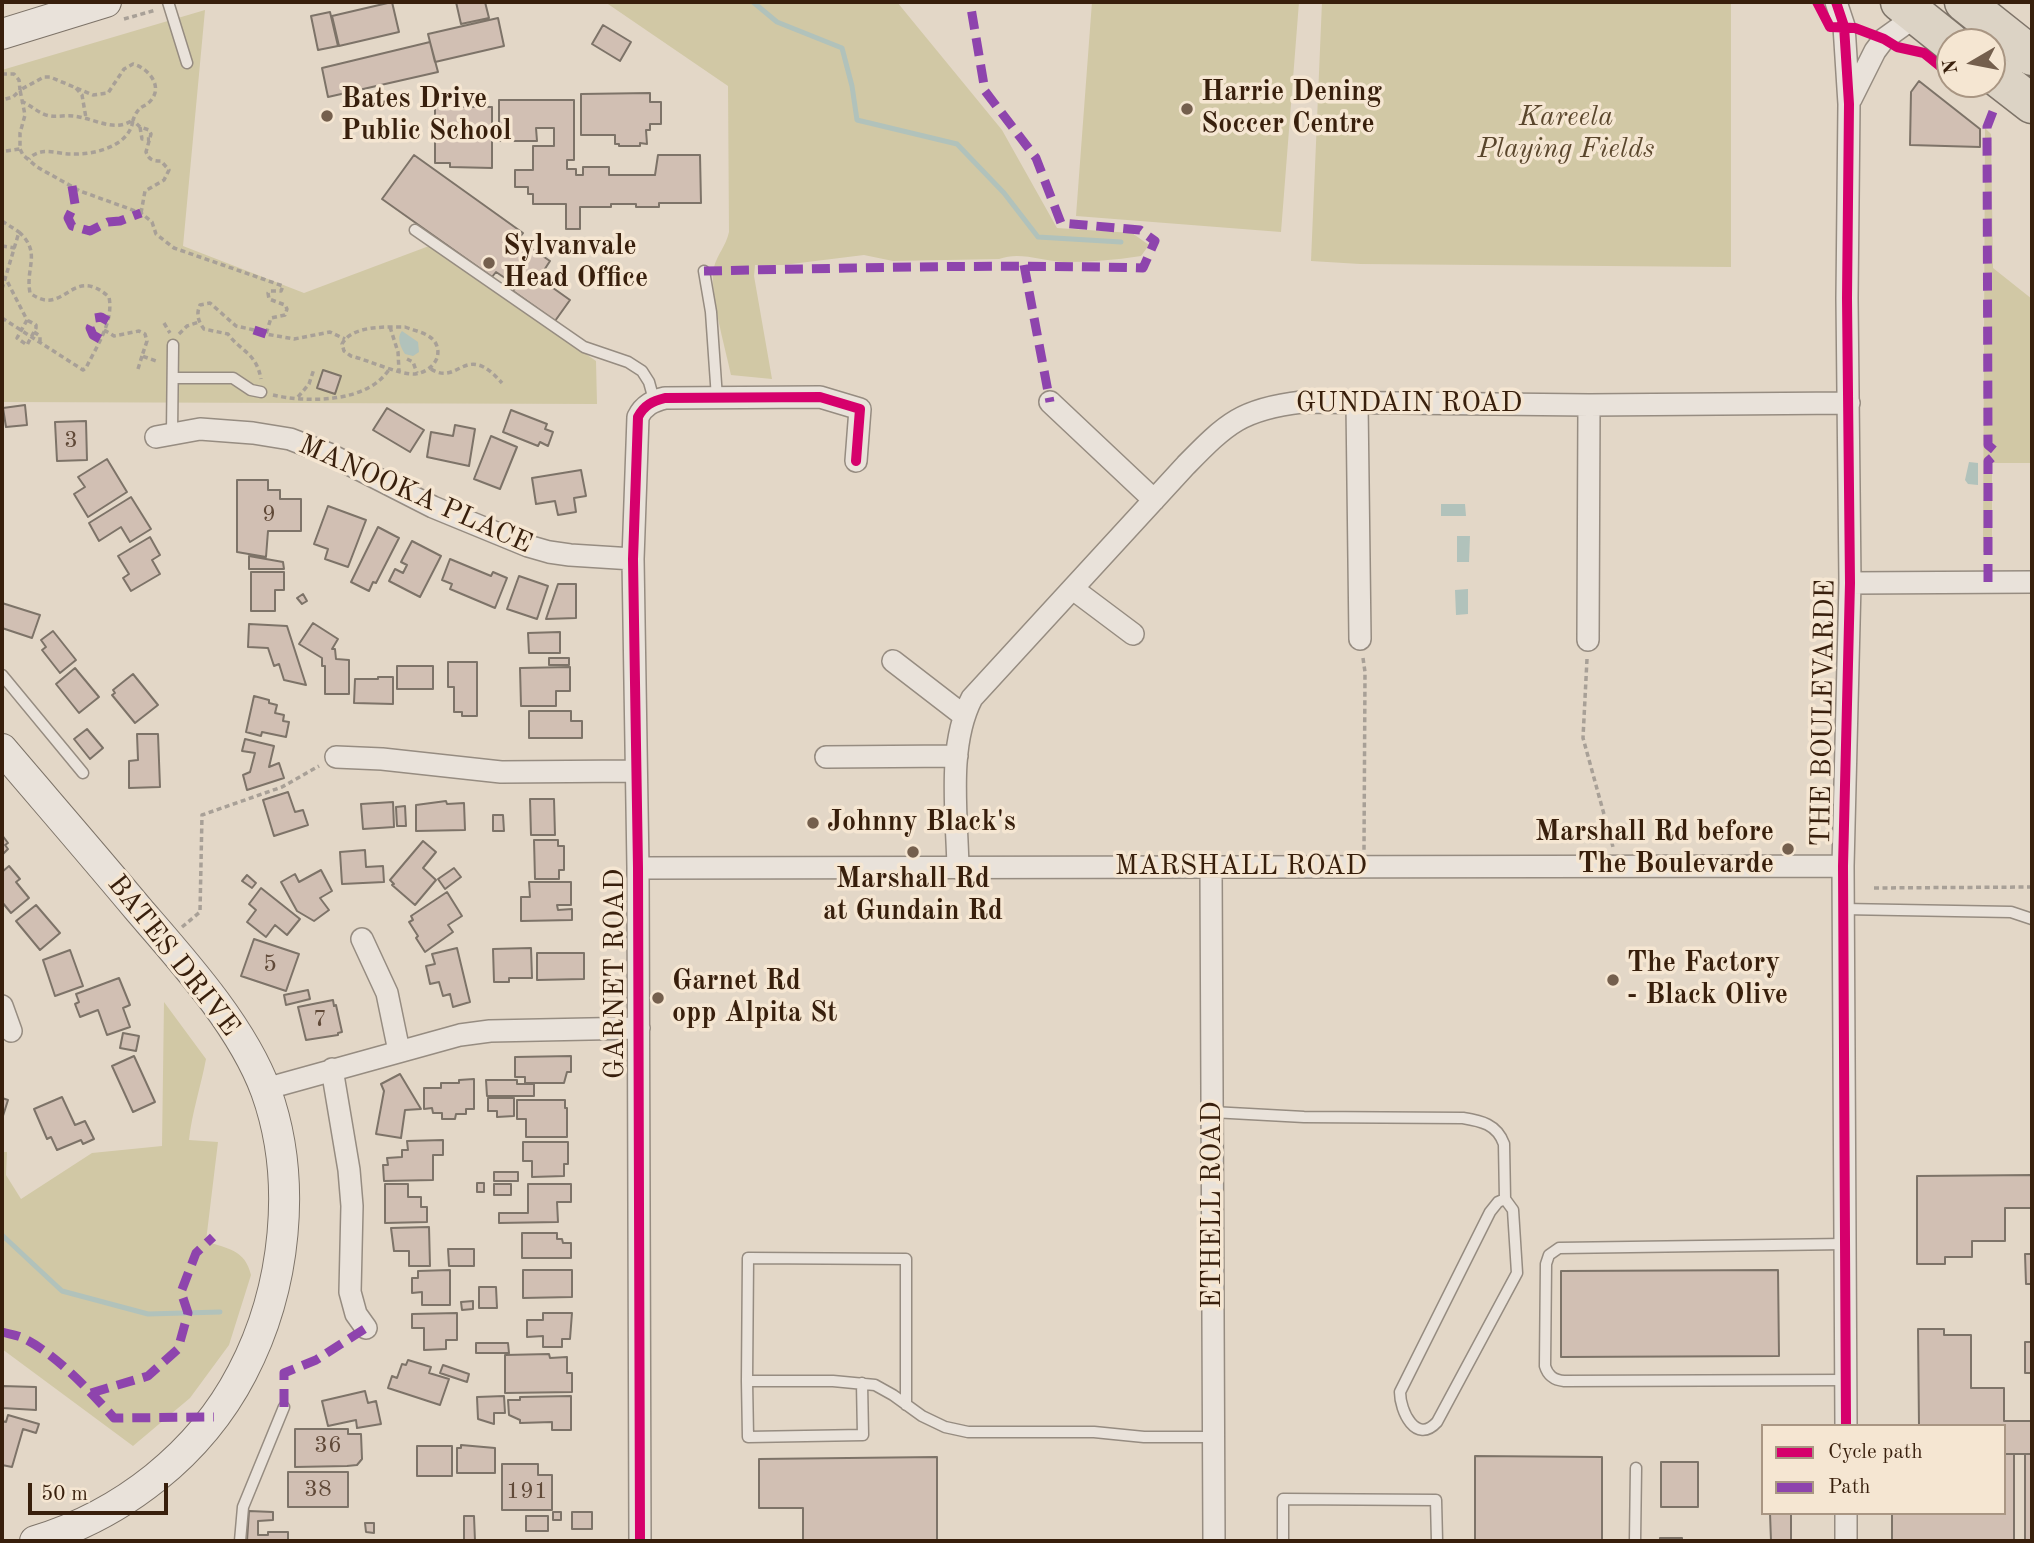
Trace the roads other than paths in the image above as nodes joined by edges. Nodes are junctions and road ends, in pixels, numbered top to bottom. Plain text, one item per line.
1 (168, 2) edge
2 (1836, 2) edge
3 (1964, 2) edge
4 (94, 3) edge
5 (1908, 9) edge
6 (1936, 31) edge
7 (2, 34) edge
8 (2032, 56) edge
9 (187, 63) dead end
10 (2006, 84) edge
11 (1849, 104) junction
12 (2032, 104) edge
13 (415, 230) dead end
14 (704, 271) dead end
15 (173, 345) road end
16 (173, 373) junction
17 (261, 392) road end
18 (717, 397) junction
19 (1050, 402) dead end
20 (1357, 403) junction
21 (1849, 403) junction
22 (648, 404) junction
23 (1589, 405) junction
24 (164, 435) joint
25 (856, 461) dead end
26 (1154, 500) junction
27 (633, 559) junction
28 (2032, 582) edge
29 (1850, 583) junction
30 (1073, 589) junction
31 (1133, 634) dead end
32 (1360, 639) road end
33 (1588, 640) road end
34 (893, 661) dead end
35 (2, 675) edge
36 (963, 715) junction
37 (2, 749) edge
38 (957, 756) junction
39 (336, 757) road end
40 (826, 757) dead end
41 (636, 771) junction
42 (83, 773) dead end
43 (1843, 866) junction
44 (638, 868) junction
45 (958, 868) junction
46 (1211, 868) junction
47 (1843, 909) junction
48 (2032, 919) edge
49 (362, 939) dead end
50 (2, 1006) edge
51 (639, 1028) junction
52 (11, 1031) dead end
53 (399, 1051) junction
54 (331, 1069) junction
55 (265, 1089) junction
56 (1212, 1112) junction
57 (1505, 1199) junction
58 (1845, 1244) junction
59 (366, 1328) dead end
60 (1846, 1380) junction
61 (747, 1381) junction
62 (862, 1383) junction
63 (906, 1405) junction
64 (284, 1407) dead end
65 (1846, 1424) edge
66 (1214, 1437) junction
67 (1636, 1468) dead end
68 (1846, 1515) edge
69 (35, 1541) edge
70 (240, 1541) edge
71 (640, 1541) edge
72 (1214, 1541) edge
73 (1283, 1541) edge
74 (1437, 1541) edge
75 (1635, 1541) edge
76 (1846, 1541) edge

1 - 9 lane
2 - 11 street, THE BOULEVARDE
3 - 8 highway
4 - 7 main road
5 - 6 highway
5 - 11 street, THE BOULEVARDE
10 - 12 highway
11 - 21 street, THE BOULEVARDE
13 - 22 lane
14 - 18 lane
15 - 16 lane
16 - 17 lane
16 - 24 lane
18 - 22 street
18 - 25 street
19 - 26 street
20 - 23 street, GUNDAIN ROAD
20 - 26 street, GUNDAIN ROAD
20 - 32 street
21 - 23 street, GUNDAIN ROAD
21 - 29 street, THE BOULEVARDE
22 - 27 street, GARNET ROAD
23 - 33 street
24 - 27 street, MANOOKA PLACE
26 - 30 street, GUNDAIN ROAD
27 - 41 street, GARNET ROAD
28 - 29 street
29 - 43 street, THE BOULEVARDE
30 - 31 street
30 - 36 street, GUNDAIN ROAD
34 - 36 street
35 - 42 lane
36 - 38 street, GUNDAIN ROAD
37 - 55 main road, BATES DRIVE
38 - 40 street
38 - 45 street, GUNDAIN ROAD
39 - 41 street
41 - 44 street, GARNET ROAD
43 - 46 street, MARSHALL ROAD
43 - 47 street, THE BOULEVARDE
44 - 45 street, MARSHALL ROAD
44 - 51 street, GARNET ROAD
45 - 46 street, MARSHALL ROAD
46 - 56 street, ETHELL ROAD
47 - 48 lane
47 - 58 street, THE BOULEVARDE
49 - 53 street
50 - 52 street
51 - 53 street
51 - 71 street, GARNET ROAD
53 - 54 street
54 - 55 street
54 - 59 street
55 - 69 main road, BATES DRIVE
56 - 57 lane
56 - 66 street, ETHELL ROAD
57 - 57 lane
58 - 60 street, THE BOULEVARDE
58 - 60 lane
60 - 65 street, THE BOULEVARDE
61 - 62 lane
61 - 62 lane
61 - 63 lane
62 - 63 lane
63 - 66 lane
64 - 70 lane
66 - 72 street, ETHELL ROAD
67 - 75 lane
68 - 76 street
73 - 74 lane

